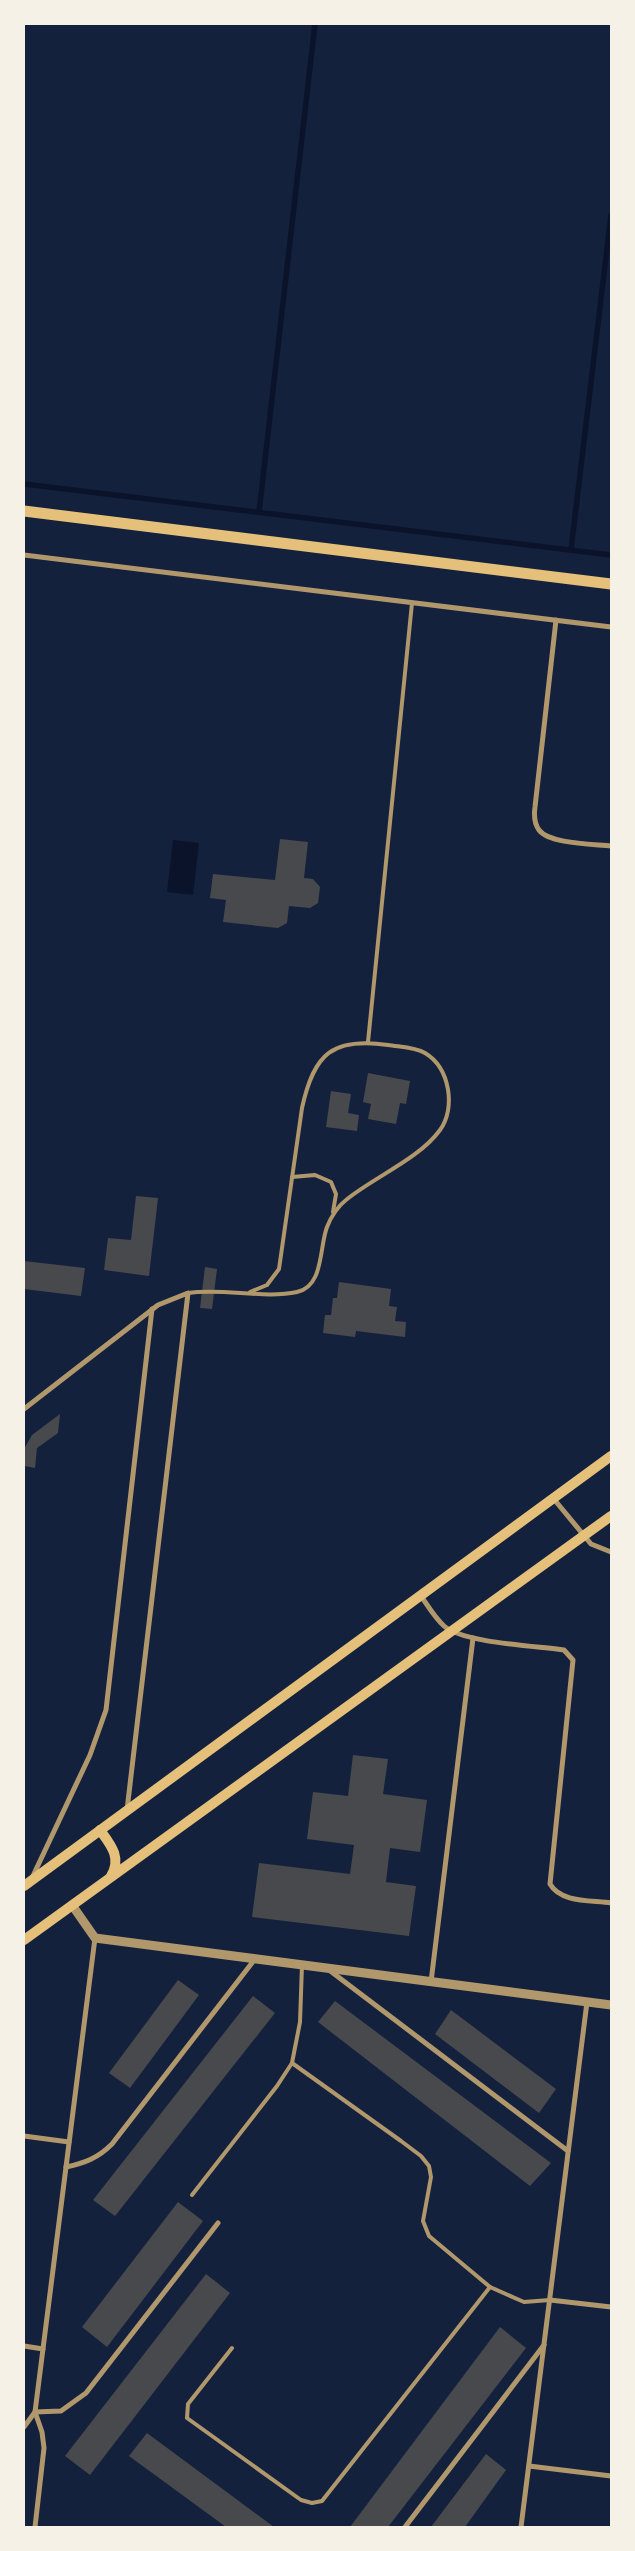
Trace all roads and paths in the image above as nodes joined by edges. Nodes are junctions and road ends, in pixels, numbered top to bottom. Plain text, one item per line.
1 (24, 512) edge
2 (24, 556) edge
3 (611, 584) edge
4 (412, 603) junction
5 (556, 620) junction
6 (611, 627) edge
7 (611, 846) edge
8 (368, 1042) junction
9 (292, 1177) junction
10 (330, 1219) junction
11 (250, 1292) junction
12 (188, 1293) junction
13 (152, 1309) junction
14 (24, 1409) edge
15 (611, 1456) edge
16 (554, 1498) junction
17 (611, 1516) edge
18 (583, 1537) junction
19 (611, 1552) edge
20 (421, 1596) junction
21 (452, 1632) junction
22 (473, 1638) junction
23 (127, 1811) junction
24 (100, 1830) junction
25 (109, 1878) junction
26 (27, 1884) edge
27 (611, 1903) edge
28 (72, 1905) junction
29 (95, 1938) junction
30 (24, 1940) edge
31 (256, 1959) junction
32 (302, 1965) junction
33 (327, 1968) junction
34 (431, 1982) junction
35 (588, 2002) junction
36 (611, 2005) edge
37 (292, 2063) junction
38 (24, 2136) edge
39 (69, 2142) junction
40 (568, 2151) junction
41 (66, 2167) junction
42 (192, 2195) dead end
43 (218, 2223) dead end
44 (490, 2287) junction
45 (550, 2300) junction
46 (611, 2307) edge
47 (544, 2344) junction
48 (24, 2346) edge
49 (232, 2348) dead end
50 (43, 2349) junction
51 (35, 2412) junction
52 (24, 2426) edge
53 (529, 2466) junction
54 (611, 2476) edge
55 (35, 2527) edge
56 (405, 2527) edge
57 (521, 2527) edge

1 - 3 main road
2 - 4 street
4 - 5 street
4 - 8 lane
5 - 6 street
5 - 7 street
8 - 9 lane
8 - 10 lane
9 - 10 lane
9 - 11 lane
10 - 11 lane
11 - 12 lane
12 - 13 street
12 - 23 street
13 - 14 street
13 - 26 street
15 - 16 main road
16 - 18 street
16 - 20 main road
17 - 18 main road
18 - 19 street
18 - 21 main road
20 - 21 street
20 - 23 main road
21 - 22 street
21 - 25 main road
22 - 27 street
22 - 34 street
23 - 24 main road
24 - 25 main road
24 - 26 main road
25 - 28 main road
28 - 29 street
28 - 30 main road
29 - 31 street
29 - 39 street
31 - 32 street
31 - 41 street
32 - 33 street
32 - 37 lane
33 - 34 street
33 - 40 street
34 - 35 street
35 - 36 street
35 - 40 street
37 - 42 lane
37 - 44 lane
38 - 39 street
39 - 41 street
40 - 45 street
41 - 50 street
43 - 51 street
44 - 45 lane
44 - 49 lane
45 - 46 street
45 - 47 street
47 - 53 street
47 - 56 street
48 - 50 street
50 - 51 street
51 - 52 street
51 - 55 street
53 - 54 street
53 - 57 street

